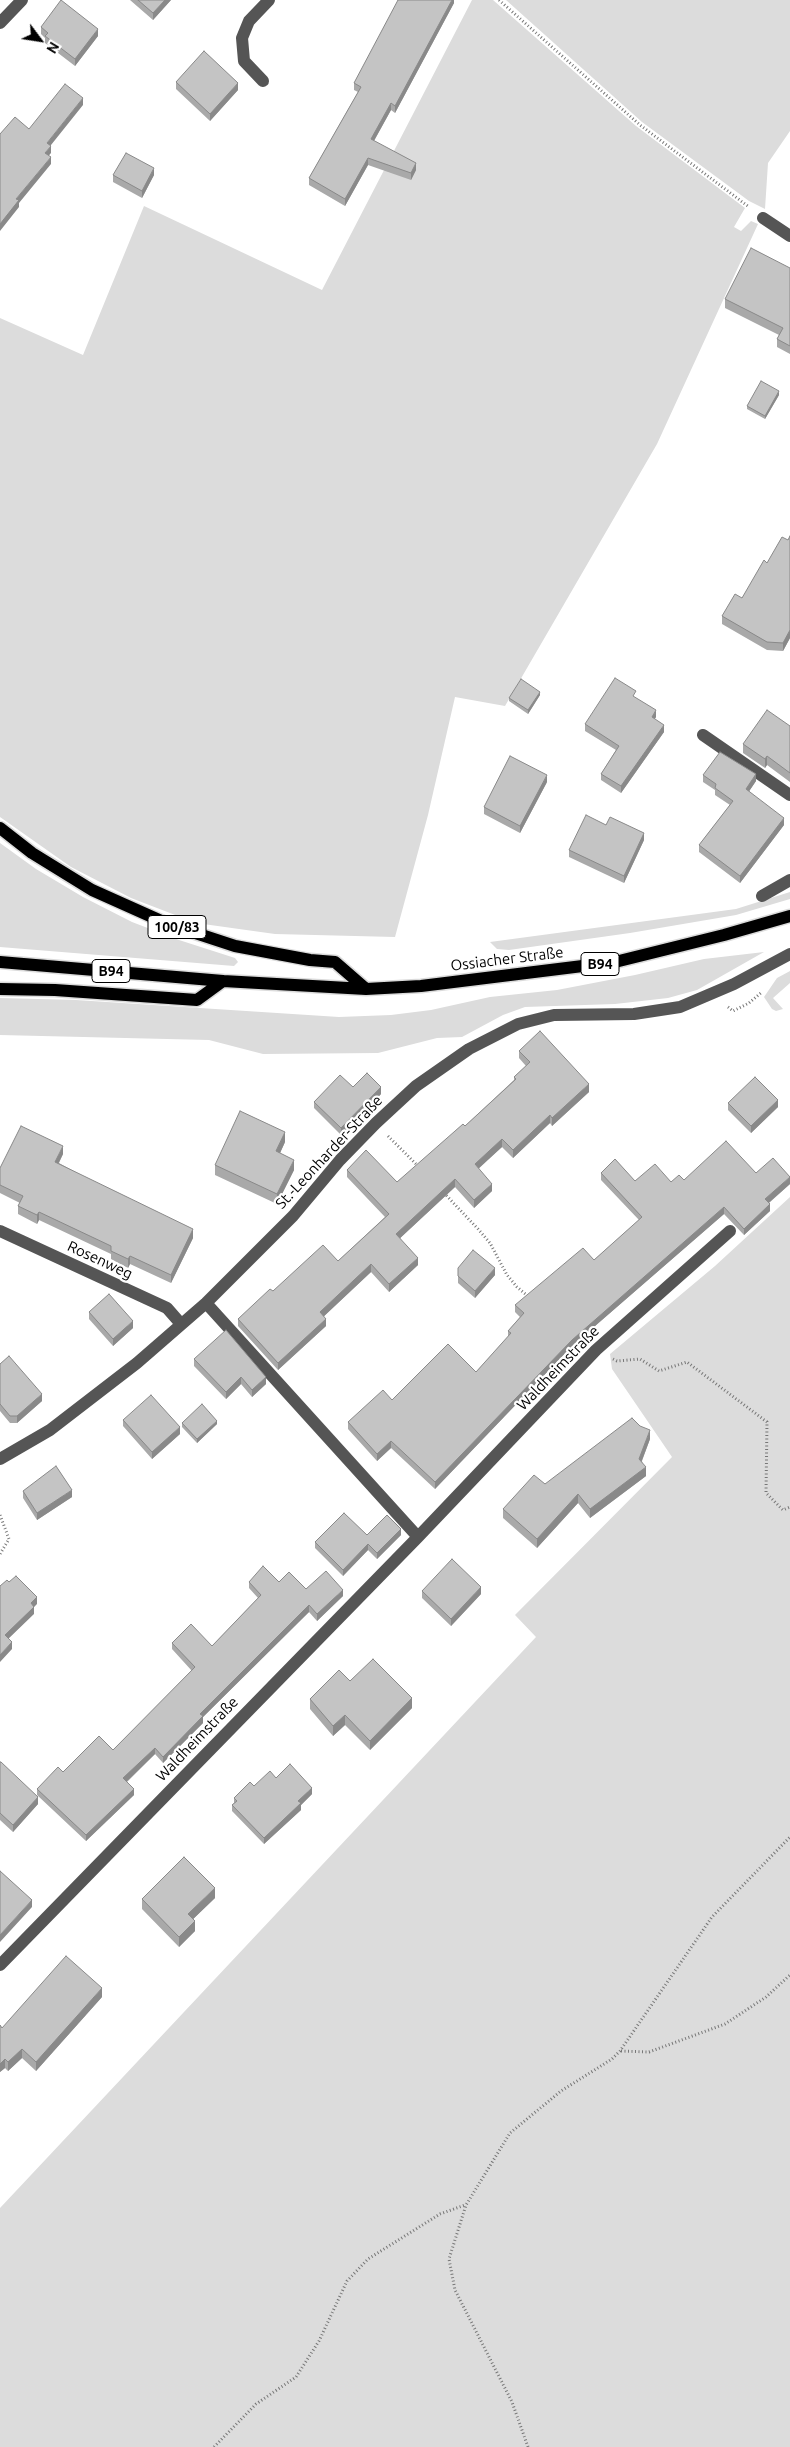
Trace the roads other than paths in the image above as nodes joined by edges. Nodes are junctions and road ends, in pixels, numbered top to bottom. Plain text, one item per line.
1 (22, 0) edge
2 (269, 0) edge
3 (0, 22) edge
4 (263, 81) dead end
5 (763, 218) road end
6 (790, 236) edge
7 (703, 735) dead end
8 (790, 795) edge
9 (0, 828) edge
10 (790, 880) edge
11 (762, 896) dead end
12 (790, 916) edge
13 (790, 954) edge
14 (0, 962) edge
15 (223, 980) junction
16 (0, 989) edge
17 (366, 989) junction
18 (0, 1231) edge
19 (730, 1231) dead end
20 (206, 1303) junction
21 (181, 1324) junction
22 (0, 1459) edge
23 (418, 1537) junction
24 (0, 1965) edge

1 - 3 street
2 - 4 street
5 - 6 street
7 - 8 street
9 - 17 main road, 100/83
10 - 11 street
12 - 17 main road, Ossiacher Straße / B94
13 - 20 street, St.-Leonharder-Straße
14 - 15 main road, B94
15 - 16 main road
15 - 17 main road, Ossiacher Straße / B94
18 - 21 street, Rosenweg
19 - 23 street, Waldheimstraße
20 - 21 street, St.-Leonharder-Straße
20 - 23 street
21 - 22 street, St.-Leonharder-Straße
23 - 24 street, Waldheimstraße

